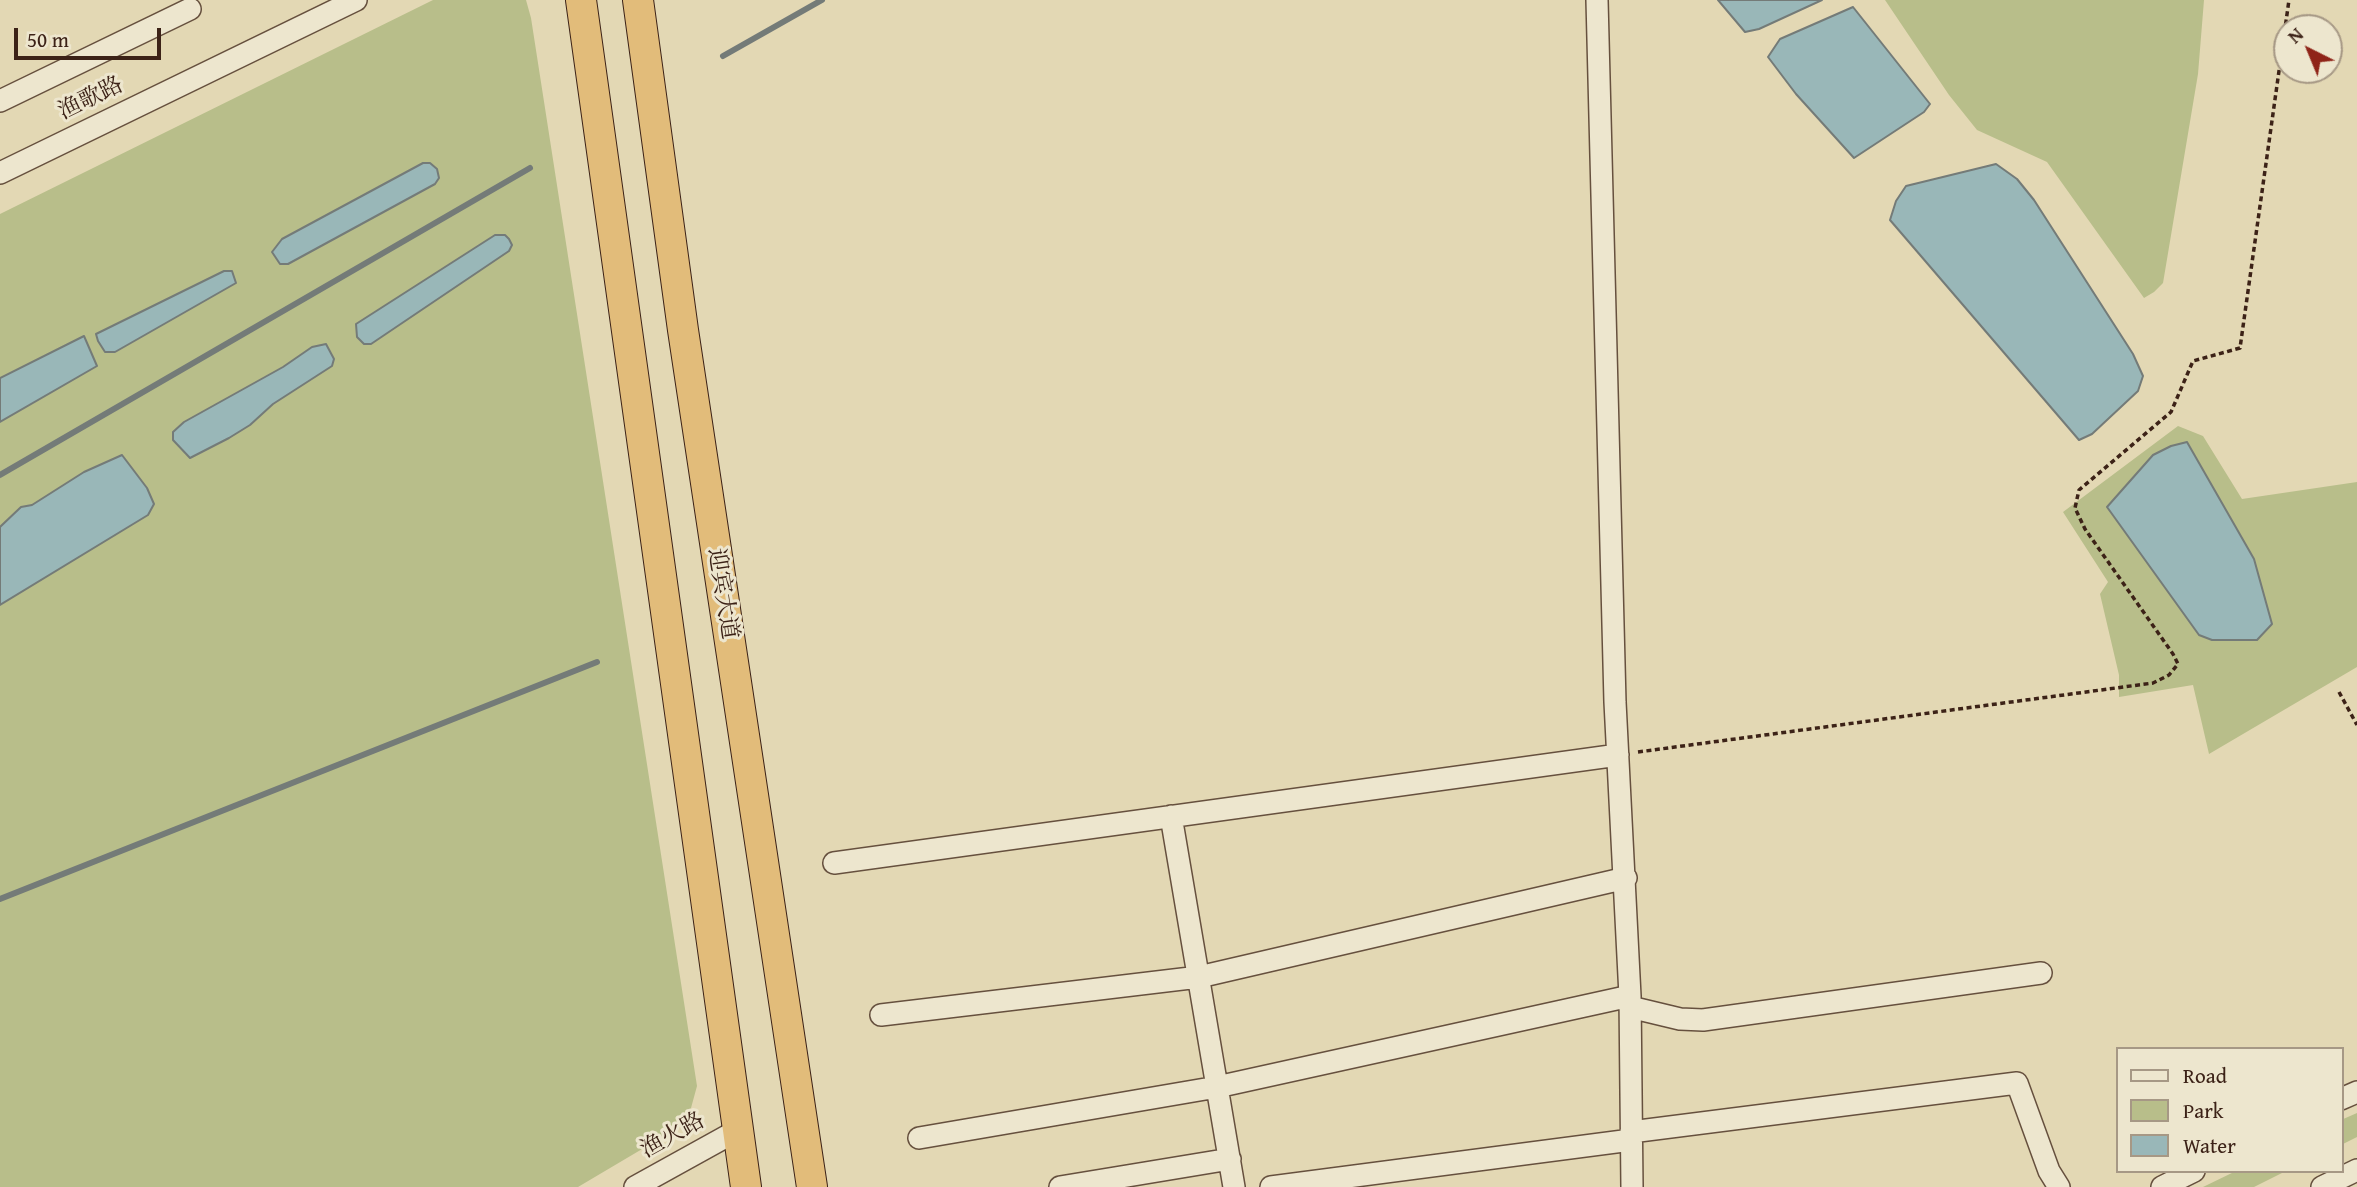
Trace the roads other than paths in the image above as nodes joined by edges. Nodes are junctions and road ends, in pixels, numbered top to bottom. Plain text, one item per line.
1 (356, 0) edge
2 (581, 0) edge
3 (638, 0) edge
4 (1597, 0) edge
5 (190, 9) dead end
6 (0, 101) edge
7 (0, 173) edge
8 (1618, 755) junction
9 (1171, 816) junction
10 (834, 863) dead end
11 (1626, 877) junction
12 (2041, 973) dead end
13 (1199, 977) junction
14 (1630, 1002) junction
15 (881, 1015) dead end
16 (1217, 1087) junction
17 (737, 1130) junction
18 (1631, 1136) junction
19 (919, 1138) dead end
20 (1230, 1159) junction
21 (2357, 1170) edge
22 (2190, 1173) edge
23 (635, 1187) edge
24 (746, 1187) edge
25 (811, 1187) edge
26 (1060, 1187) edge
27 (1234, 1187) edge
28 (1270, 1187) edge
29 (1632, 1187) edge
30 (2059, 1187) edge
31 (2162, 1187) edge
32 (2322, 1187) edge

1 - 7 street, 渔歌路
2 - 17 highway
3 - 25 highway, 迎宾大道
4 - 8 street
5 - 6 street
8 - 9 street
8 - 11 street
9 - 10 street
9 - 13 street
11 - 13 street
11 - 14 street
12 - 14 street
13 - 15 street
13 - 16 street
14 - 16 street
14 - 18 street
16 - 19 street
16 - 20 street
17 - 23 street, 渔火路
17 - 24 highway
18 - 28 street
18 - 29 street
18 - 30 street
20 - 26 street
20 - 27 street
21 - 32 street
22 - 31 street

